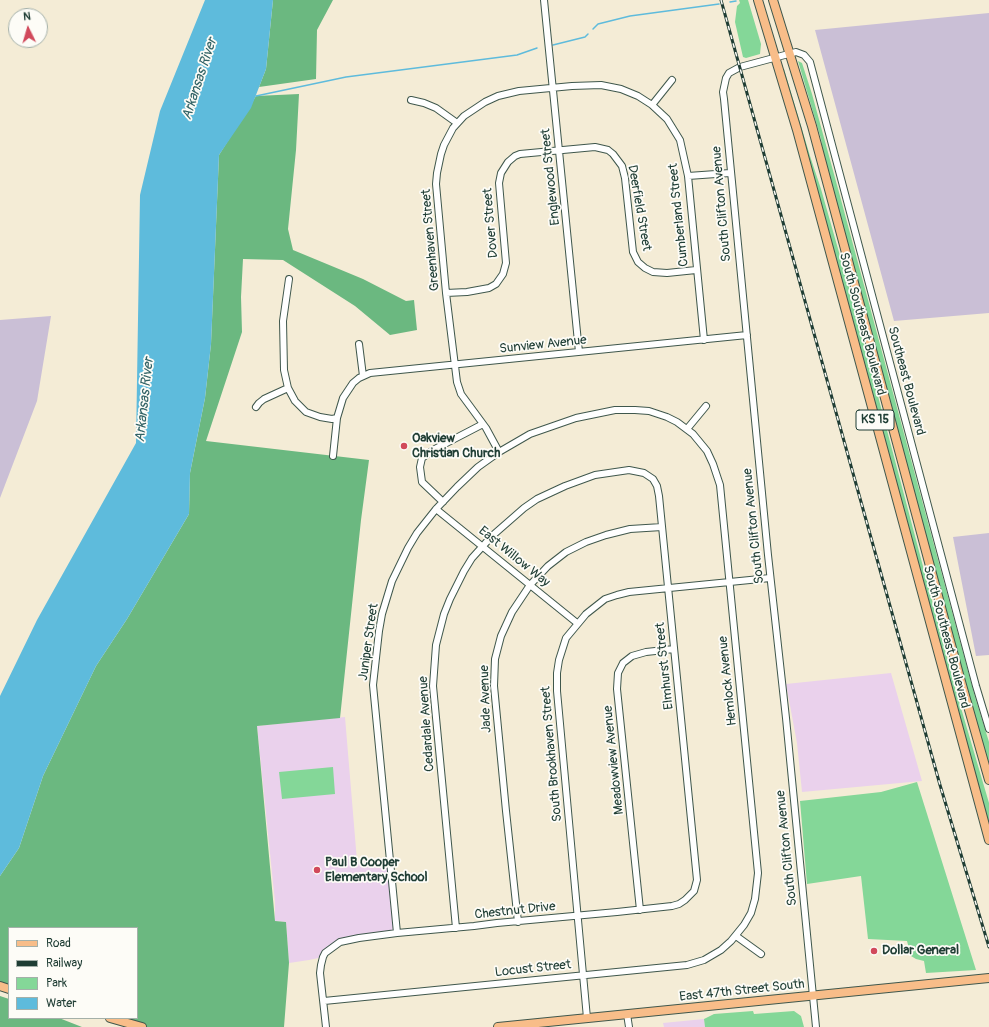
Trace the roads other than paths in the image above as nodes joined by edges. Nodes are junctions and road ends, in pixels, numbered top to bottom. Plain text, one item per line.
1 (544, 0) edge
2 (758, 0) edge
3 (773, 0) edge
4 (790, 53) junction
5 (775, 57) junction
6 (672, 80) dead end
7 (553, 87) junction
8 (411, 100) dead end
9 (652, 105) junction
10 (457, 123) junction
11 (559, 150) junction
12 (730, 173) junction
13 (688, 176) junction
14 (696, 270) junction
15 (289, 279) dead end
16 (446, 293) junction
17 (747, 335) junction
18 (704, 340) junction
19 (359, 344) dead end
20 (579, 352) junction
21 (454, 364) junction
22 (363, 376) junction
23 (288, 388) junction
24 (706, 406) dead end
25 (256, 407) dead end
26 (337, 418) junction
27 (483, 424) junction
28 (687, 429) junction
29 (498, 452) junction
30 (334, 456) dead end
31 (620, 470) joint
32 (443, 502) junction
33 (436, 509) junction
34 (662, 527) junction
35 (482, 546) junction
36 (770, 578) junction
37 (730, 583) junction
38 (530, 585) junction
39 (669, 588) junction
40 (577, 623) junction
41 (674, 650) junction
42 (989, 729) edge
43 (989, 780) edge
44 (989, 840) edge
45 (695, 887) joint
46 (640, 910) junction
47 (578, 916) junction
48 (518, 922) junction
49 (456, 928) junction
50 (397, 933) junction
51 (736, 936) junction
52 (761, 954) dead end
53 (584, 976) junction
54 (989, 978) edge
55 (813, 996) junction
56 (324, 1001) junction
57 (627, 1014) junction
58 (587, 1018) junction
59 (114, 1019) edge
60 (142, 1027) edge
61 (326, 1027) edge
62 (498, 1027) edge
63 (629, 1027) edge
64 (816, 1027) edge

1 - 7 street, Englewood Street
2 - 5 main road, South Southeast Boulevard / KS 15
3 - 4 main road, South Southeast Boulevard / KS 15
4 - 5 street, South Clifton Avenue
4 - 42 street, Southeast Boulevard
4 - 43 main road, South Southeast Boulevard / KS 15
5 - 12 street, South Clifton Avenue
5 - 44 main road, South Southeast Boulevard / KS 15
6 - 9 street
7 - 9 street, Cumberland Street
7 - 10 street, Greenhaven Street
7 - 11 street, Englewood Street
8 - 10 street
9 - 13 street, Cumberland Street
10 - 16 street, Greenhaven Street
11 - 14 street, Deerfield Street
11 - 16 street, Dover Street
11 - 20 street, Englewood Street
12 - 13 street
12 - 17 street, South Clifton Avenue
13 - 14 street, Cumberland Street
14 - 18 street, Cumberland Street
15 - 23 street
16 - 21 street, Greenhaven Street
17 - 18 street, Sunview Avenue
17 - 36 street, South Clifton Avenue
18 - 20 street, Sunview Avenue
19 - 22 street
20 - 21 street, Sunview Avenue
21 - 22 street, Sunview Avenue
21 - 27 street, Greenhaven Street
22 - 26 street, Sunview Avenue
23 - 25 street
23 - 26 street
24 - 28 street
26 - 30 street
27 - 29 street, Greenhaven Street
27 - 32 street
28 - 29 street, Juniper Street
28 - 37 street, Hemlock Avenue
29 - 32 street, Juniper Street
31 - 34 street, Elmhurst Street
31 - 35 street, Cedardale Avenue
32 - 33 street, Juniper Street
33 - 35 street, East Willow Way
33 - 50 street, Juniper Street
34 - 38 street, Jade Avenue
34 - 39 street, Elmhurst Street
35 - 38 street, East Willow Way
35 - 49 street, Cedardale Avenue
36 - 37 street, South Brookhaven Street
36 - 55 street, South Clifton Avenue
37 - 39 street, South Brookhaven Street
37 - 51 street, Hemlock Avenue
38 - 40 street, East Willow Way
38 - 48 street, Jade Avenue
39 - 40 street, South Brookhaven Street
39 - 41 street, Elmhurst Street
40 - 47 street, South Brookhaven Street
41 - 45 street, Elmhurst Street
41 - 46 street, Meadowview Avenue
45 - 46 street, Chestnut Drive
46 - 47 street, Chestnut Drive
47 - 48 street, Chestnut Drive
47 - 53 street, South Brookhaven Street
48 - 49 street, Chestnut Drive
49 - 50 street, Chestnut Drive
50 - 56 street, Chestnut Drive
51 - 52 street
51 - 53 street, Locust Street
53 - 56 street, Locust Street
53 - 58 street, South Brookhaven Street
54 - 55 main road, East 47th Street South
55 - 57 main road, East 47th Street South
55 - 64 street, South Clifton Avenue
56 - 61 street
57 - 58 main road, East 47th Street South
57 - 63 street
58 - 62 main road, East 47th Street South
59 - 60 main road

